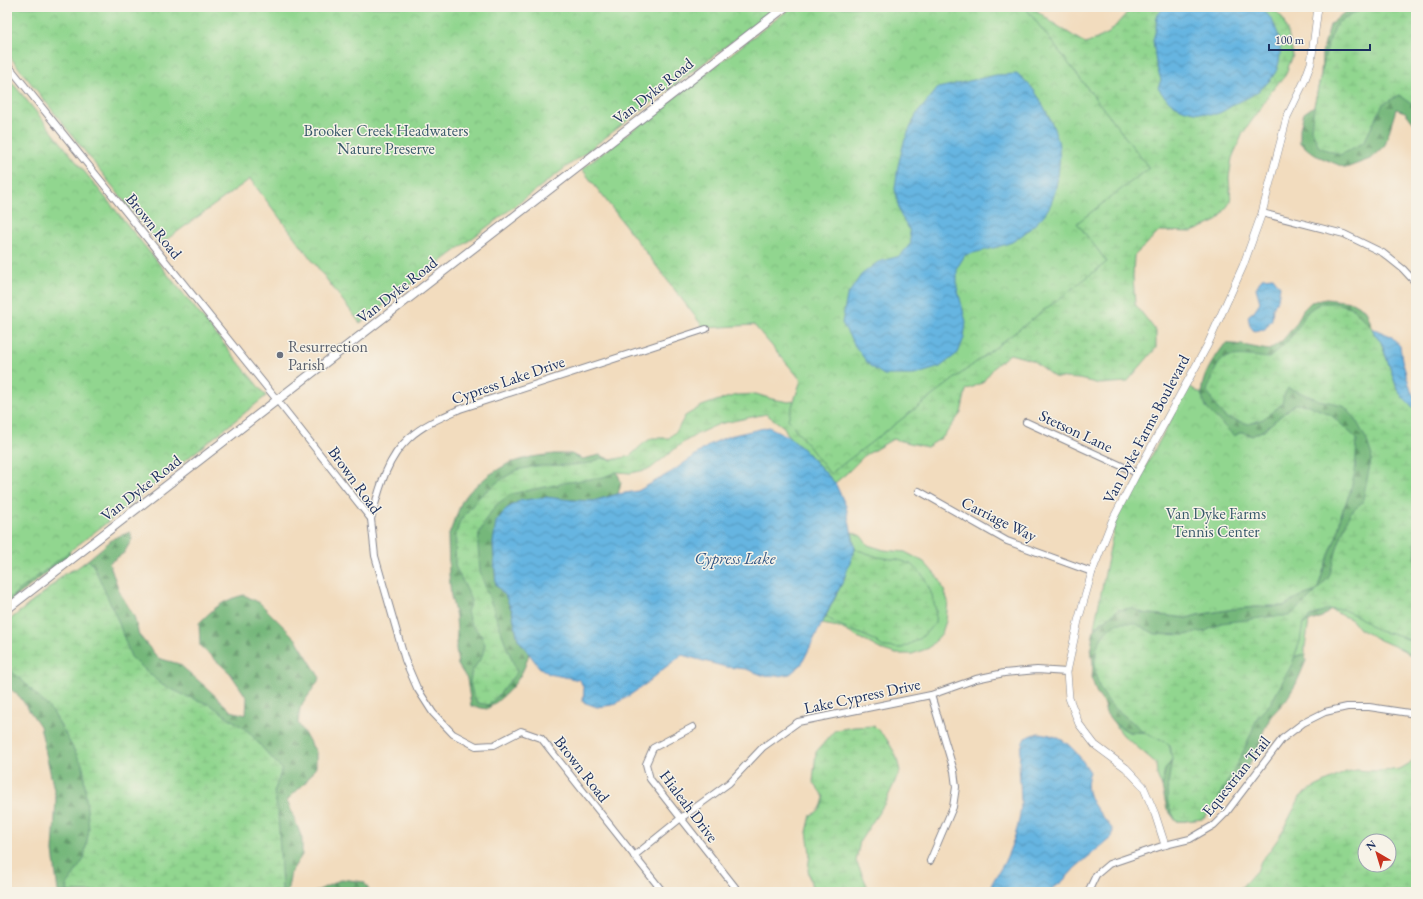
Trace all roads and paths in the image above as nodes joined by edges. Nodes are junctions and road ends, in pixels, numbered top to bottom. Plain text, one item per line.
1 (785, 7) edge
2 (1318, 7) edge
3 (7, 64) edge
4 (1262, 213) junction
5 (1416, 283) edge
6 (706, 330) dead end
7 (277, 400) junction
8 (1026, 422) dead end
9 (1137, 473) junction
10 (919, 492) dead end
11 (371, 519) junction
12 (1092, 572) junction
13 (7, 609) edge
14 (1067, 672) junction
15 (931, 695) junction
16 (1416, 714) edge
17 (693, 727) dead end
18 (681, 818) junction
19 (1165, 845) junction
20 (634, 856) junction
21 (930, 861) dead end
22 (663, 892) edge
23 (740, 892) edge
24 (1088, 892) edge

1 - 7 main road, Van Dyke Road
2 - 4 street, Van Dyke Farms Boulevard
3 - 7 street, Brown Road
4 - 5 street
4 - 9 street, Van Dyke Farms Boulevard
6 - 11 street, Cypress Lake Drive
7 - 11 street, Brown Road
7 - 13 main road, Van Dyke Road
8 - 9 street, Stetson Lane
9 - 12 street, Van Dyke Farms Boulevard
10 - 12 street, Carriage Way
11 - 20 street, Brown Road
12 - 14 street, Van Dyke Farms Boulevard
14 - 15 street, Lake Cypress Drive
14 - 19 street, Van Dyke Farms Boulevard
15 - 18 street, Lake Cypress Drive
15 - 21 street
16 - 19 street, Equestrian Trail
17 - 18 street, Hialeah Drive
18 - 20 street, Lake Cypress Drive
18 - 23 street, Hialeah Drive
19 - 24 street, Equestrian Trail
20 - 22 street, Brown Road

